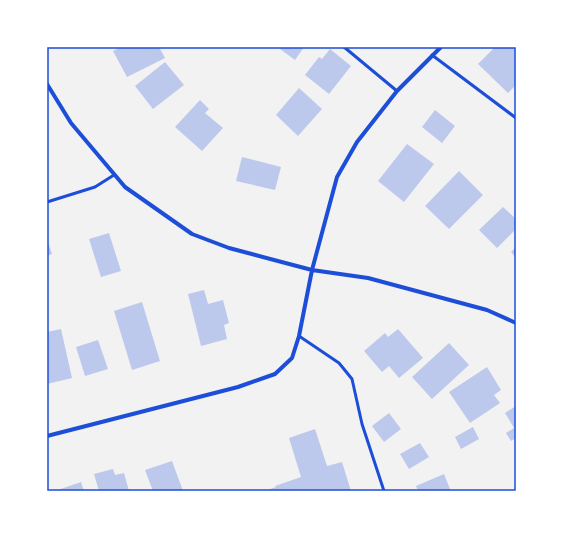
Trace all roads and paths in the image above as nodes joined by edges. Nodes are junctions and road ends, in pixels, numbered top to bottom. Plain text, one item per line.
1 (344, 47) edge
2 (441, 47) edge
3 (432, 55) junction
4 (47, 84) edge
5 (396, 91) junction
6 (516, 118) edge
7 (114, 175) junction
8 (47, 202) edge
9 (312, 270) junction
10 (516, 323) edge
11 (300, 336) junction
12 (47, 436) edge
13 (384, 491) edge

1 - 5 lane
2 - 3 street
3 - 5 street
3 - 6 lane
4 - 7 street
5 - 9 street
7 - 8 lane
7 - 9 street
9 - 10 street
9 - 11 street
11 - 12 street
11 - 13 lane

